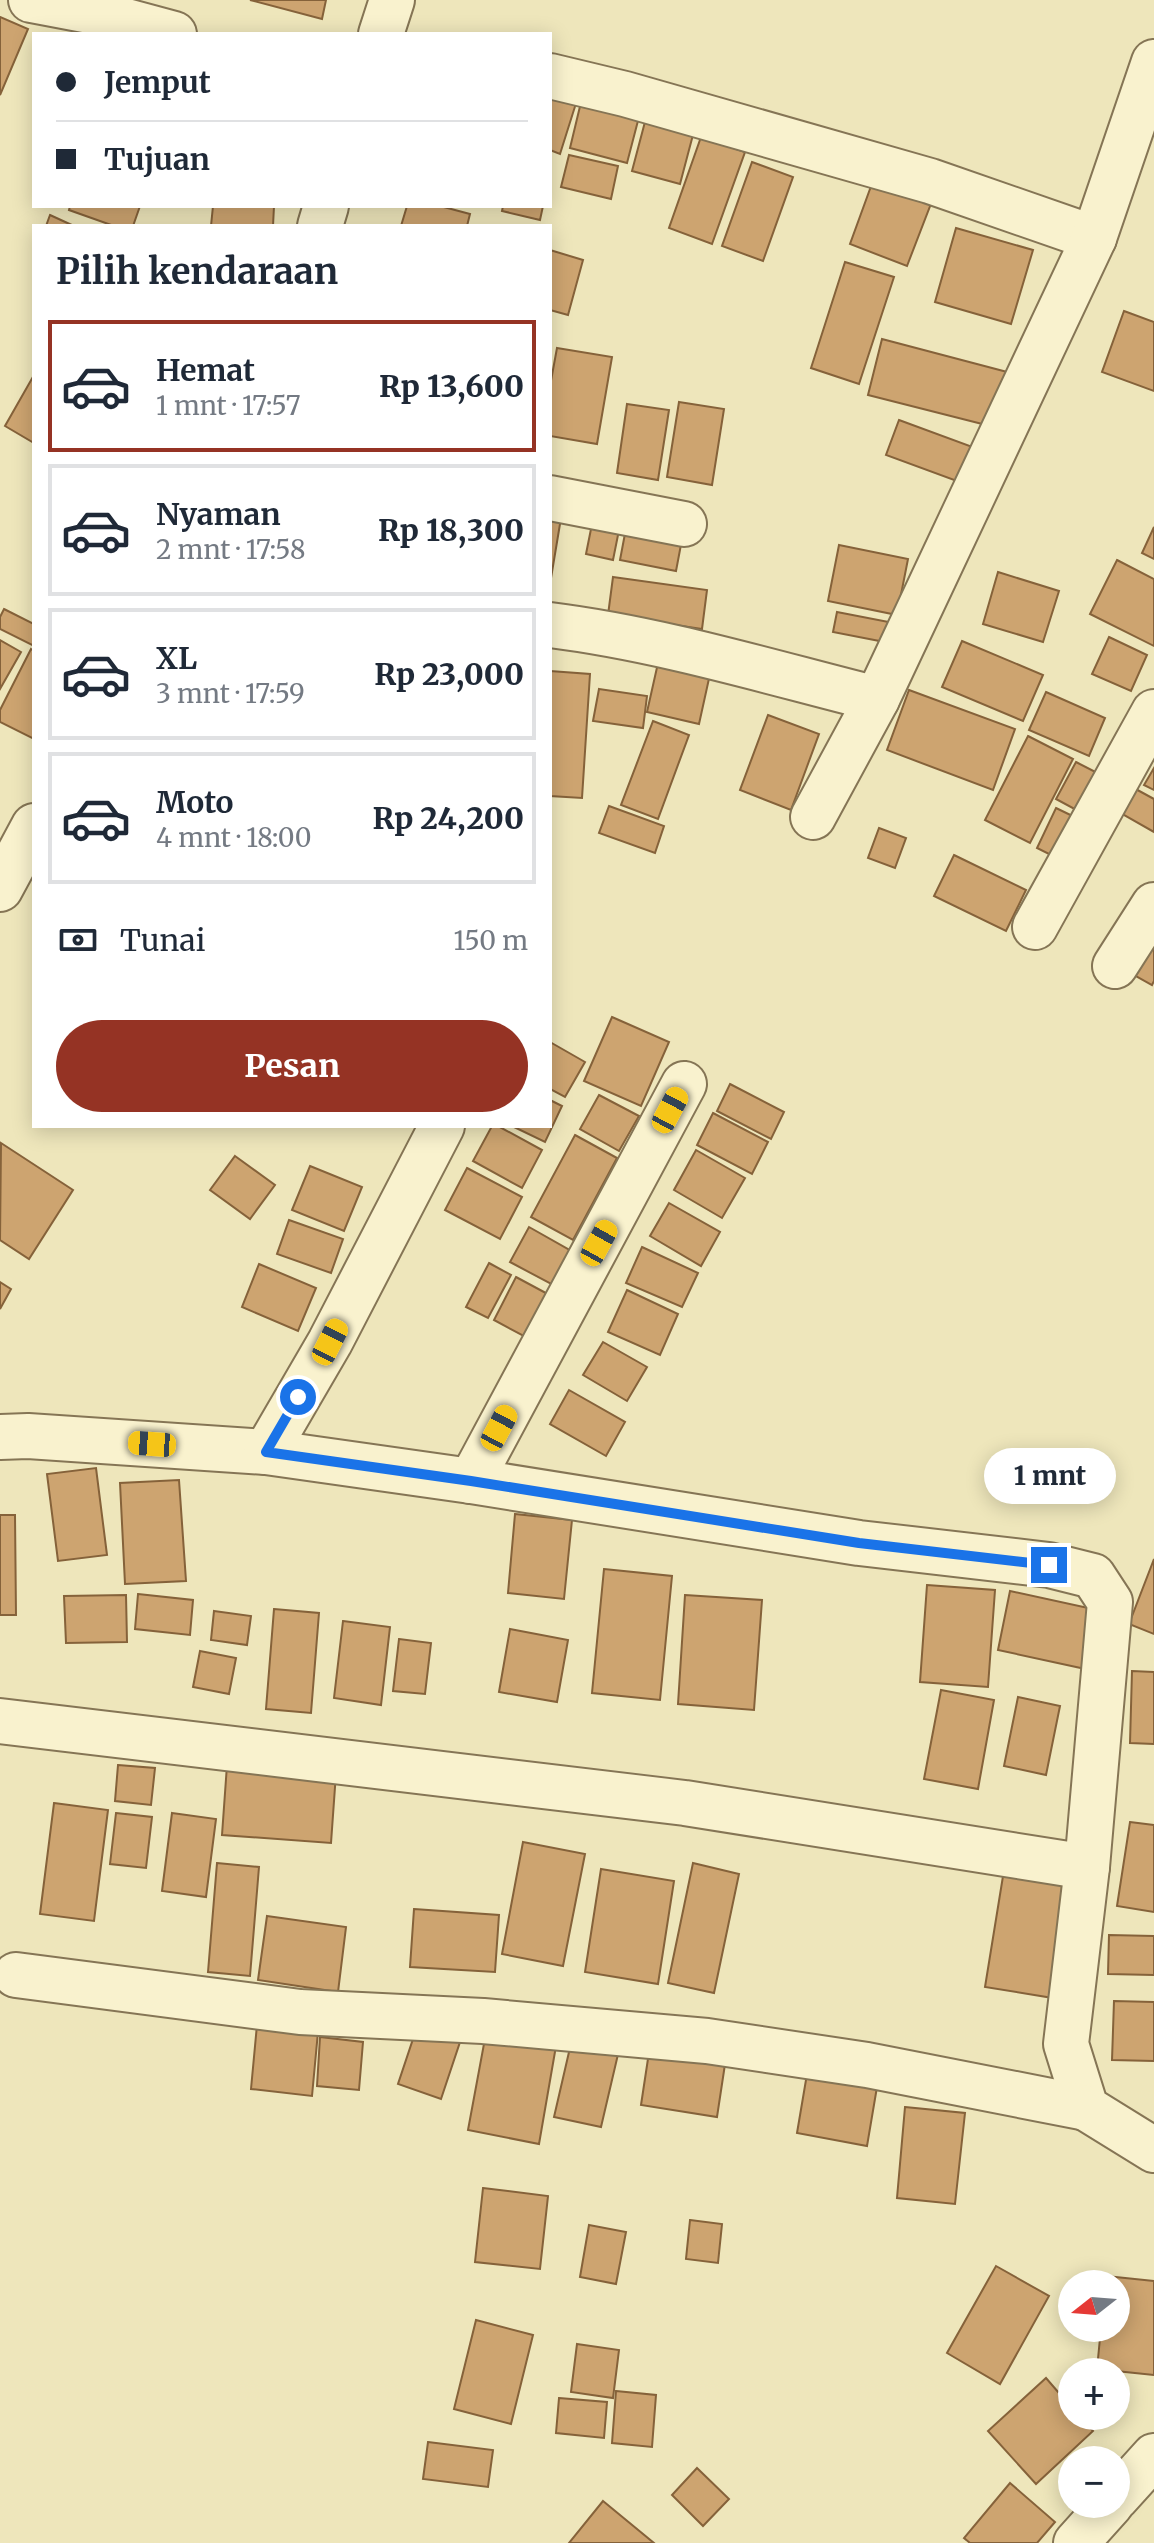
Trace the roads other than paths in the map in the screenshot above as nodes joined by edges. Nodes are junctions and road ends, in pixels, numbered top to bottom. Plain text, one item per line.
1 (31, 0) edge
2 (392, 0) edge
3 (167, 32) edge
4 (382, 32) edge
5 (1154, 62) edge
6 (552, 76) edge
7 (1094, 238) junction
8 (552, 498) edge
9 (684, 524) dead end
10 (552, 625) edge
11 (877, 699) junction
12 (1154, 712) edge
13 (813, 817) dead end
14 (32, 830) edge
15 (0, 889) edge
16 (1154, 905) edge
17 (1035, 927) dead end
18 (1115, 966) dead end
19 (684, 1084) dead end
20 (441, 1128) edge
21 (0, 1437) edge
22 (266, 1452) junction
23 (471, 1481) junction
24 (0, 1721) edge
25 (1087, 1867) junction
26 (16, 1975) dead end
27 (1086, 2108) junction
28 (1154, 2150) edge
29 (1154, 2456) edge
30 (1130, 2483) edge
31 (1098, 2518) edge
32 (1076, 2543) edge

1 - 3 street
2 - 4 street
5 - 7 street
6 - 7 street
7 - 11 street
8 - 9 street
10 - 11 street
11 - 13 street
12 - 17 street
14 - 15 street
16 - 18 street
19 - 23 street
20 - 22 street
21 - 22 street
22 - 23 street
23 - 25 street
24 - 25 street
25 - 27 street
26 - 27 street
27 - 28 street
29 - 30 street
31 - 32 street

